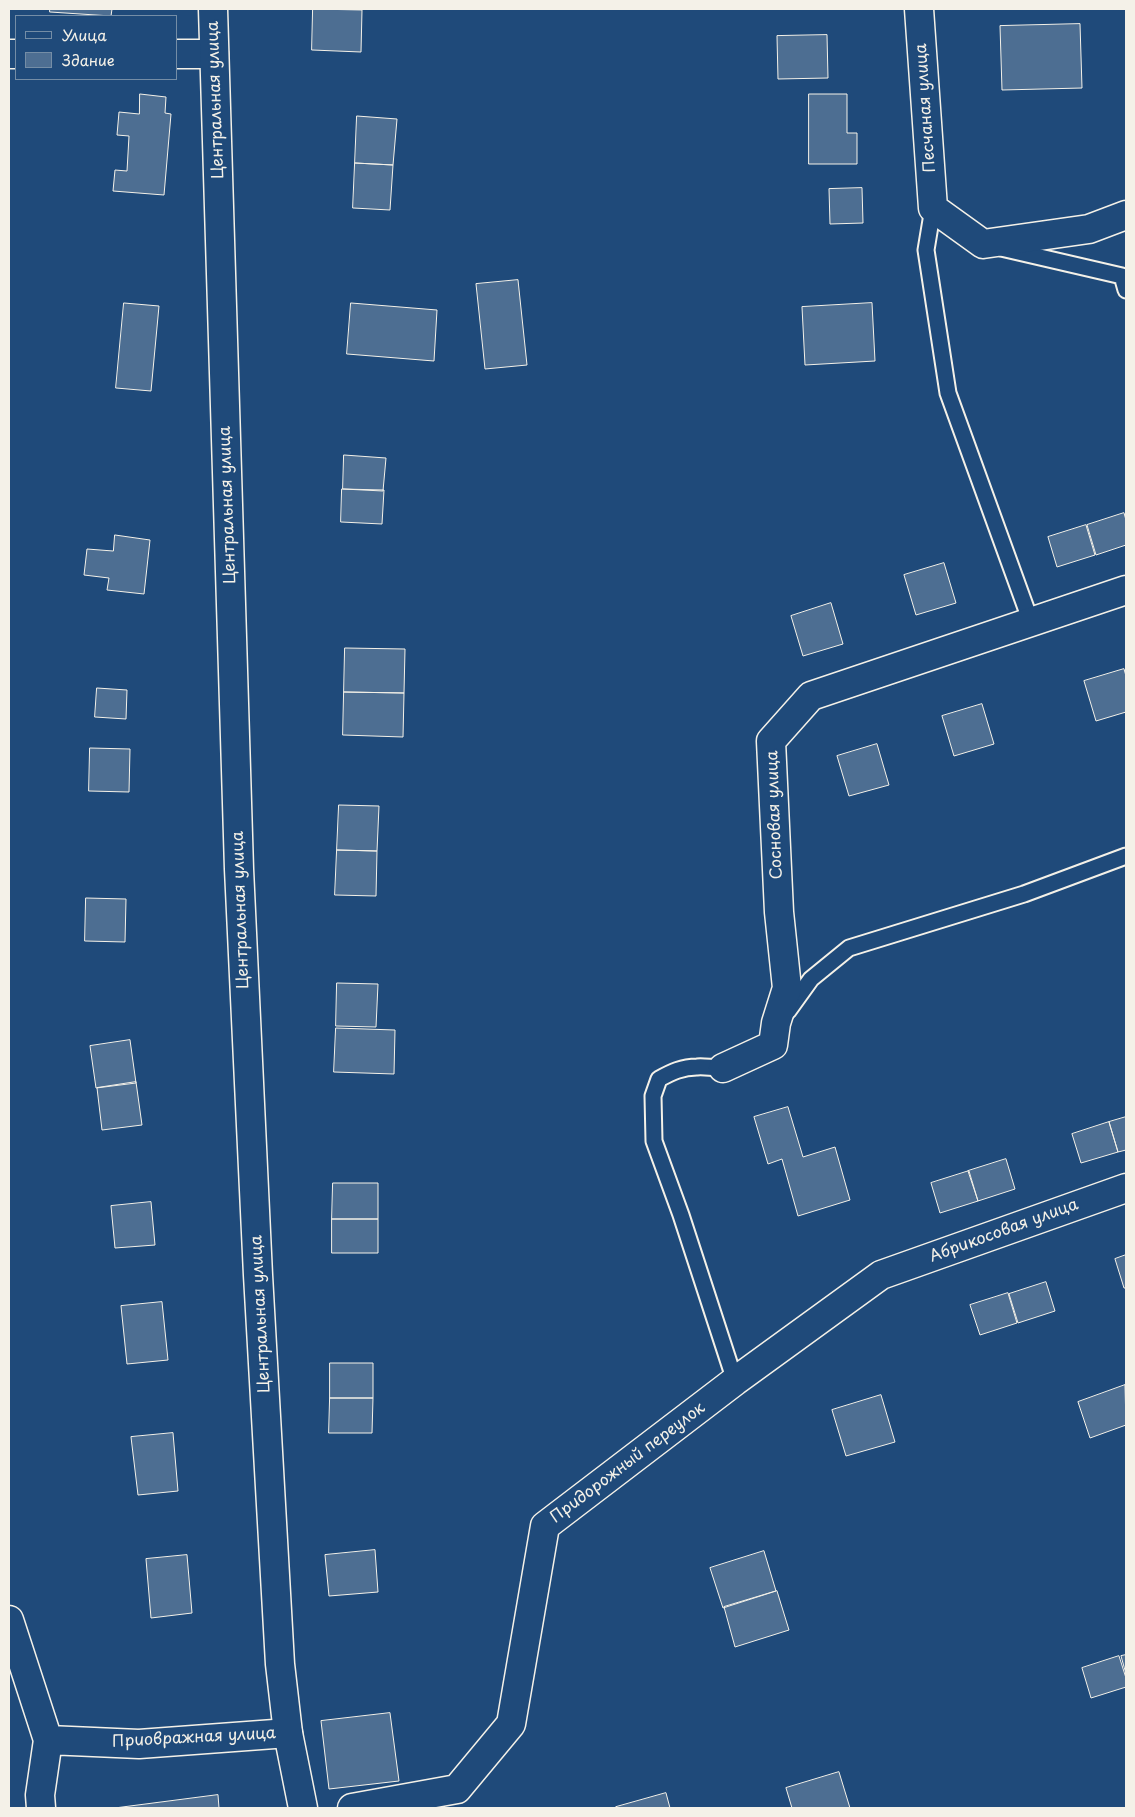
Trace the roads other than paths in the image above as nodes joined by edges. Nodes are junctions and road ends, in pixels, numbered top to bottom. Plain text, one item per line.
1 (213, 9) edge
2 (919, 9) edge
3 (178, 54) edge
4 (214, 54) junction
5 (932, 208) junction
6 (1126, 215) edge
7 (983, 244) junction
8 (1126, 290) edge
9 (1126, 590) edge
10 (1031, 622) junction
11 (1126, 856) edge
12 (773, 1045) junction
13 (723, 1068) joint
14 (1126, 1188) edge
15 (881, 1275) joint
16 (735, 1381) junction
17 (9, 1620) edge
18 (288, 1733) junction
19 (48, 1740) junction
20 (41, 1808) edge
21 (303, 1808) edge
22 (352, 1808) edge

1 - 4 street, Центральная улица
2 - 5 street, Песчаная улица
3 - 4 street
4 - 18 street, Центральная улица
5 - 7 street
5 - 10 lane
6 - 7 street
7 - 8 lane
9 - 10 street, Сосновая улица
10 - 12 street, Сосновая улица
11 - 12 lane
12 - 13 street
13 - 16 lane
14 - 15 street, Абрикосовая улица
15 - 16 street, Придорожный переулок
16 - 22 street, Придорожный переулок
17 - 19 street
18 - 19 street, Приовражная улица
18 - 21 street, Центральная улица
19 - 20 street

